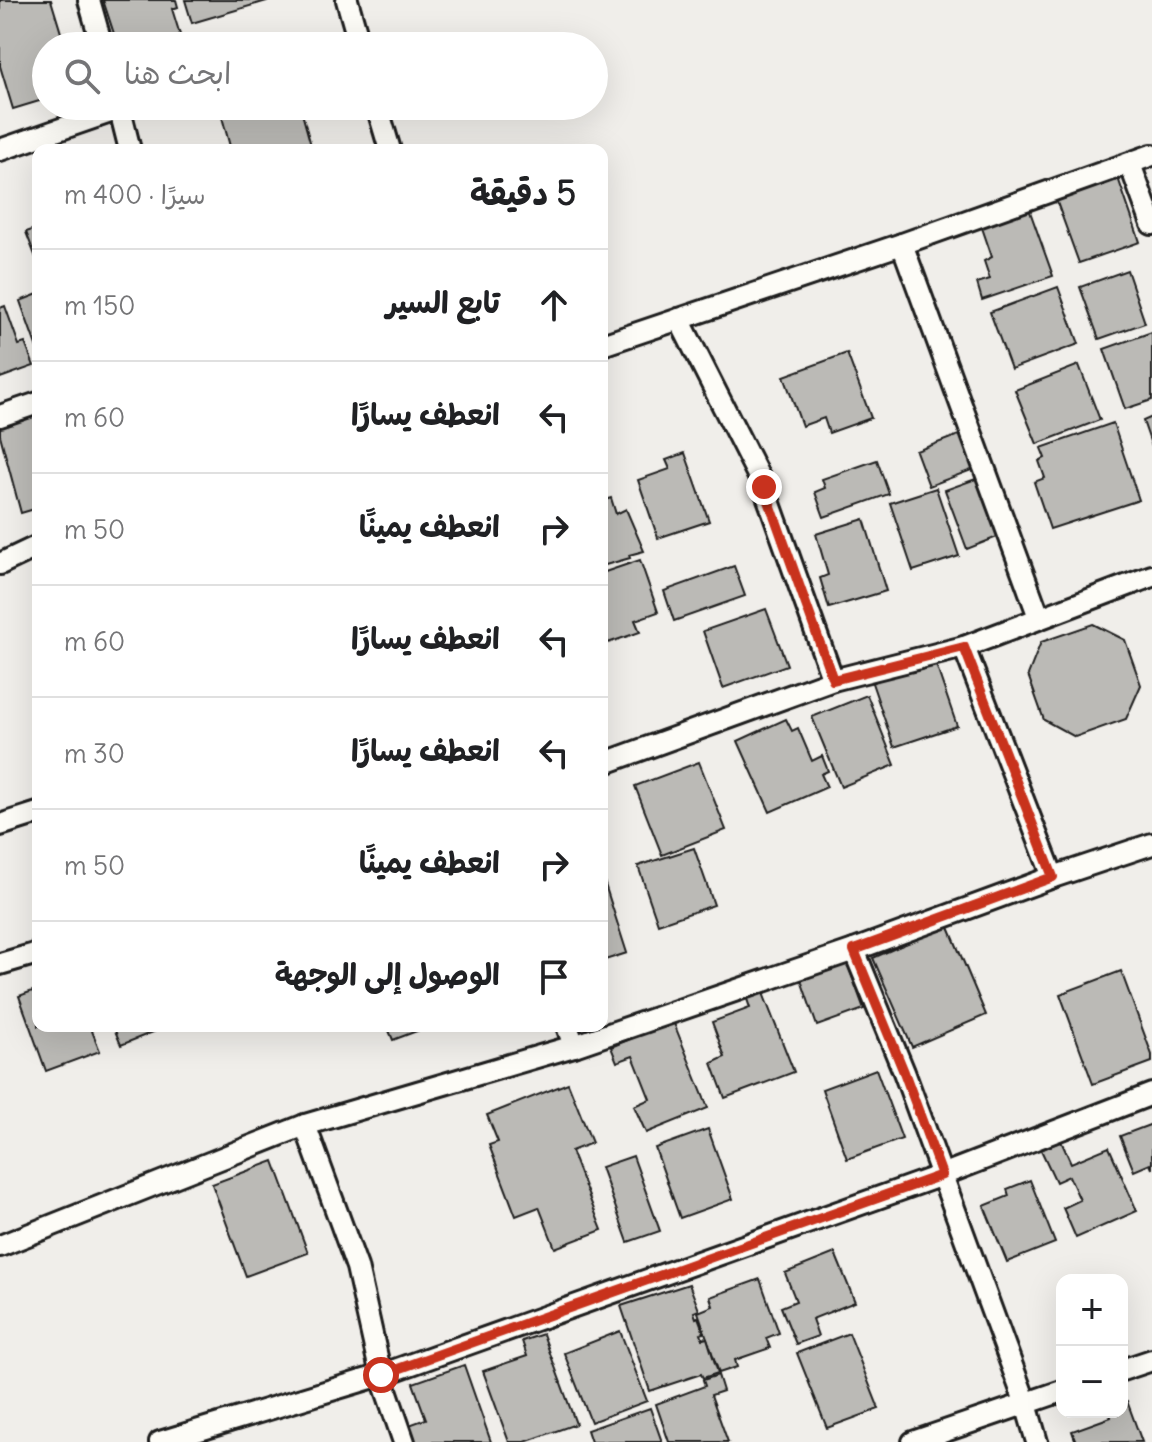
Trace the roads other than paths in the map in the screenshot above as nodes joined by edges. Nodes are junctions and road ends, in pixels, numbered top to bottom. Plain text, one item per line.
1 (89, 0) edge
2 (347, 0) edge
3 (98, 32) edge
4 (356, 32) edge
5 (83, 120) edge
6 (122, 120) edge
7 (381, 120) edge
8 (128, 144) edge
9 (388, 144) edge
10 (0, 150) edge
11 (1152, 155) edge
12 (1130, 164) junction
13 (1152, 224) edge
14 (902, 244) junction
15 (679, 319) junction
16 (608, 343) edge
17 (32, 405) edge
18 (0, 416) edge
19 (32, 549) edge
20 (0, 564) edge
21 (1152, 576) edge
22 (1039, 617) junction
23 (964, 647) junction
24 (833, 680) junction
25 (608, 761) edge
26 (32, 815) edge
27 (0, 825) edge
28 (1152, 844) edge
29 (1053, 877) junction
30 (854, 950) junction
31 (32, 955) edge
32 (0, 964) edge
33 (569, 1032) edge
34 (574, 1046) junction
35 (1152, 1094) edge
36 (305, 1125) junction
37 (942, 1175) junction
38 (0, 1246) edge
39 (1152, 1360) edge
40 (1128, 1368) edge
41 (381, 1375) junction
42 (1056, 1393) edge
43 (1026, 1404) junction
44 (160, 1442) edge
45 (404, 1442) edge
46 (913, 1442) edge
47 (1037, 1442) edge

1 - 3 street
2 - 4 street
5 - 10 street
6 - 8 street
7 - 9 street
11 - 12 street
12 - 13 street
12 - 14 street
14 - 15 street
14 - 22 street
15 - 16 street
15 - 24 street
17 - 18 street
19 - 20 street
21 - 22 street
22 - 23 street
23 - 24 street
23 - 29 street
24 - 25 street
26 - 27 street
28 - 29 street
29 - 30 street
30 - 34 street
30 - 37 street
31 - 32 street
33 - 34 street
34 - 36 street
35 - 37 street
36 - 38 street
36 - 41 street
37 - 41 street
37 - 43 street
39 - 40 street
41 - 44 street
41 - 45 street
42 - 43 street
43 - 46 street
43 - 47 street

